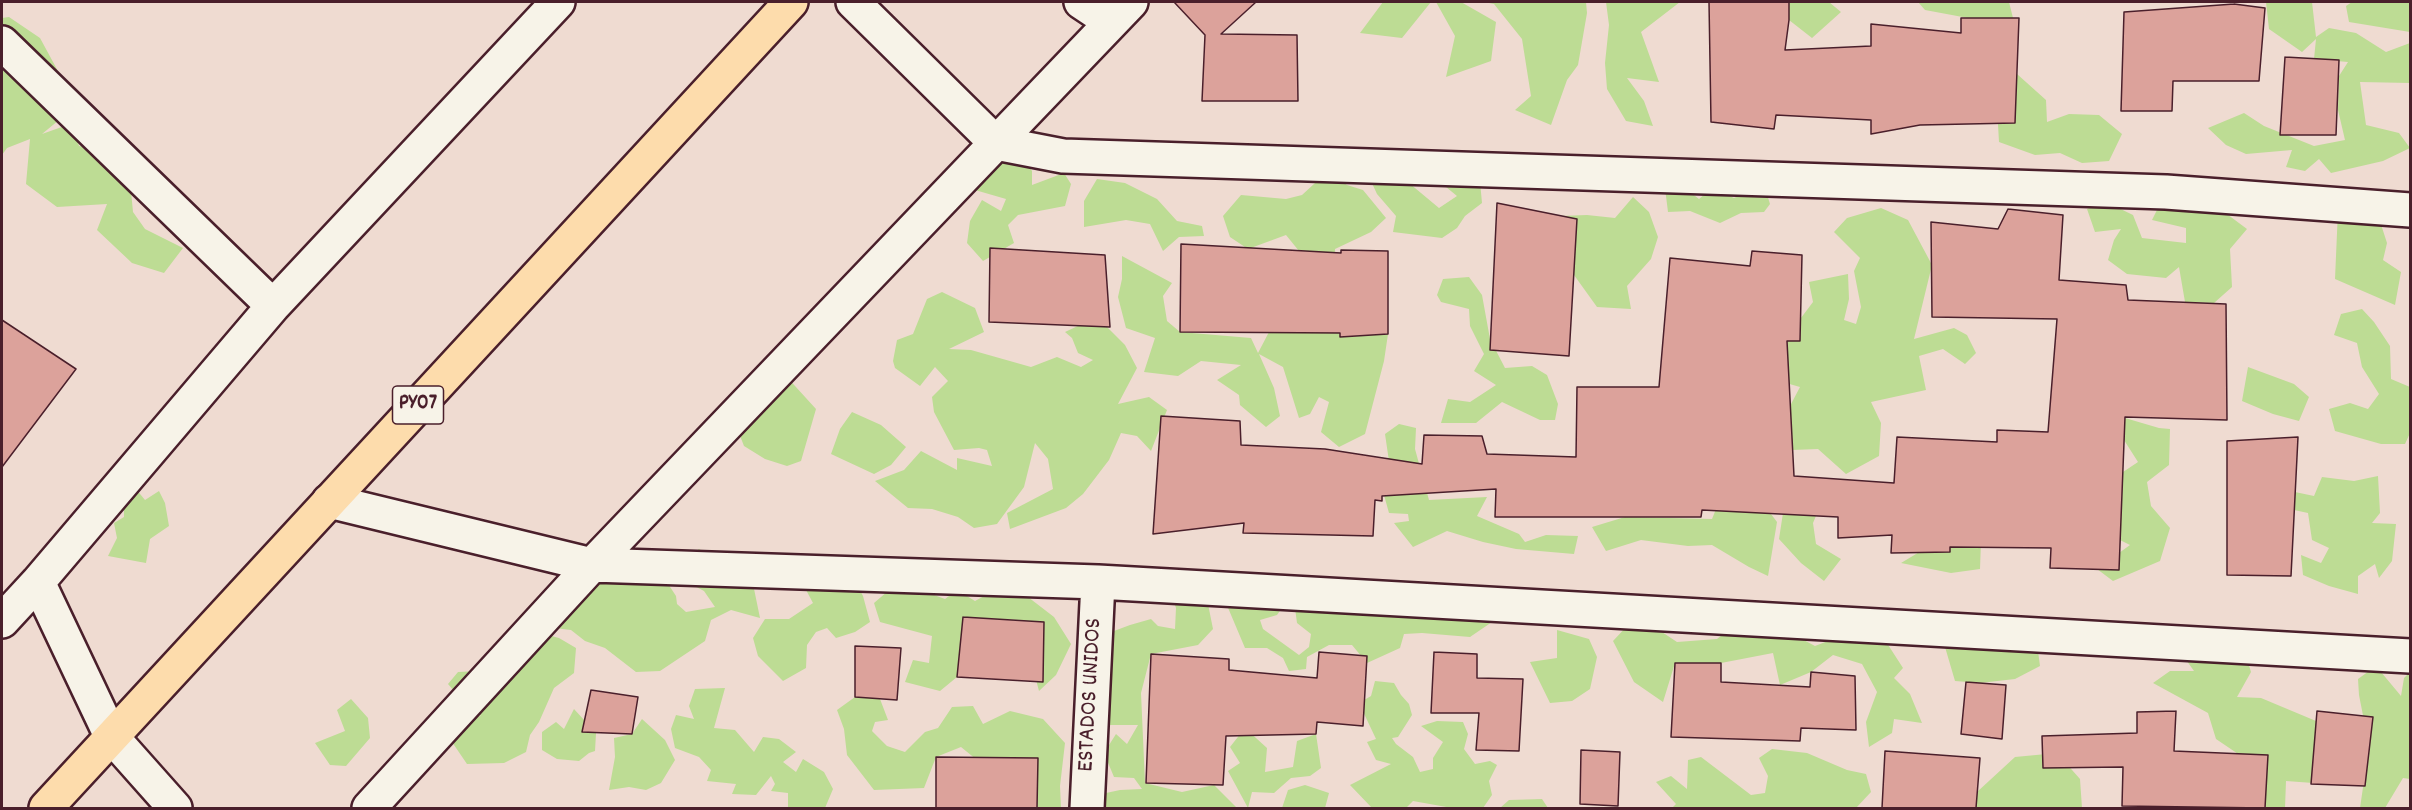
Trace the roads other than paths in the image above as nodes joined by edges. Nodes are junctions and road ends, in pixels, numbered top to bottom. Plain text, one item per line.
1 (558, 2) edge
2 (791, 2) edge
3 (853, 2) edge
4 (1081, 2) edge
5 (1121, 12) edge
6 (2, 43) edge
7 (996, 143) junction
8 (2410, 210) edge
9 (273, 306) junction
10 (328, 501) junction
11 (592, 566) junction
12 (38, 582) junction
13 (1098, 582) junction
14 (2, 621) edge
15 (2410, 656) edge
16 (111, 736) junction
17 (46, 808) edge
18 (175, 808) edge
19 (369, 808) edge
20 (1087, 808) edge

1 - 9 street
2 - 10 highway, PY07
3 - 7 street
4 - 5 street
5 - 7 street
6 - 9 street
7 - 8 street
7 - 11 street
9 - 12 street
10 - 11 street
10 - 16 highway, PY07
11 - 13 street
11 - 19 street
12 - 14 street
12 - 16 street
13 - 15 street
13 - 20 street, ESTADOS UNIDOS
16 - 17 highway, PY07
16 - 18 street

